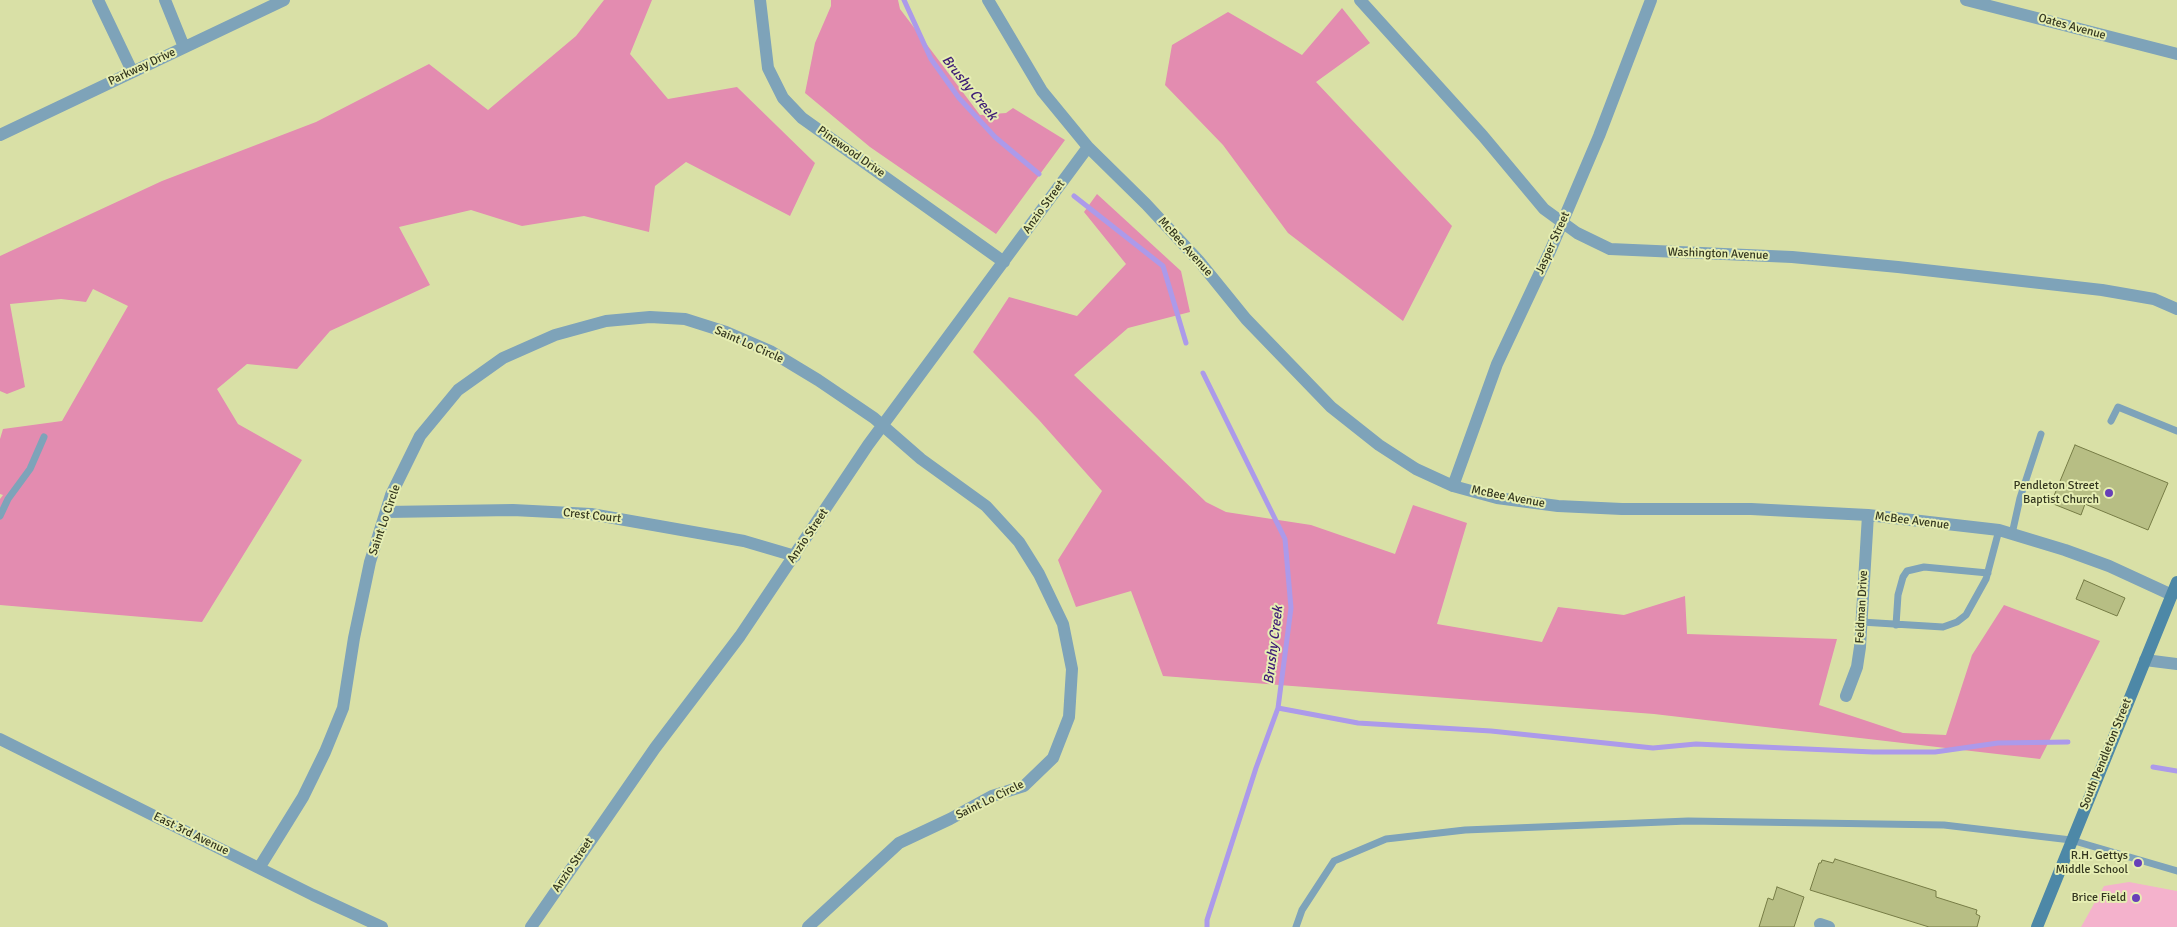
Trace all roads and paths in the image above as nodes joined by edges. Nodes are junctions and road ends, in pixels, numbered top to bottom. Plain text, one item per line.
1 (98, 0) edge
2 (165, 0) edge
3 (284, 0) edge
4 (760, 0) edge
5 (988, 0) edge
6 (1360, 0) edge
7 (1651, 0) edge
8 (1966, 0) edge
9 (184, 47) junction
10 (2177, 54) edge
11 (132, 71) junction
12 (0, 135) edge
13 (1088, 147) junction
14 (1562, 222) junction
15 (1004, 262) junction
16 (2177, 309) edge
17 (2111, 421) dead end
18 (883, 425) junction
19 (2177, 431) edge
20 (2041, 434) dead end
21 (44, 437) dead end
22 (1453, 486) junction
23 (386, 512) junction
24 (1868, 515) junction
25 (0, 516) edge
26 (1998, 530) junction
27 (2012, 534) junction
28 (795, 556) junction
29 (1988, 573) junction
30 (2177, 582) edge
31 (2172, 595) junction
32 (1861, 622) junction
33 (1896, 625) junction
34 (2145, 660) junction
35 (2177, 664) edge
36 (1846, 696) dead end
37 (0, 739) edge
38 (2071, 840) junction
39 (259, 868) junction
40 (2177, 871) edge
41 (382, 927) edge
42 (531, 927) edge
43 (808, 927) edge
44 (1296, 927) edge
45 (2037, 927) edge

1 - 11 street
2 - 9 street
3 - 9 street, Parkway Drive
4 - 15 street, Pinewood Drive
5 - 13 street, McBee Avenue
6 - 14 street, Washington Avenue
7 - 14 street, Jasper Street
8 - 10 street, Oates Avenue
9 - 11 street, Parkway Drive
11 - 12 street, Parkway Drive
13 - 15 street, Anzio Street
13 - 22 street, McBee Avenue
14 - 16 street, Washington Avenue
14 - 22 street, Jasper Street
15 - 18 street, Anzio Street
17 - 19 lane
18 - 23 street, Saint Lo Circle
18 - 28 street, Anzio Street
18 - 43 street, Saint Lo Circle
20 - 27 lane
21 - 25 lane
22 - 24 street, McBee Avenue
23 - 28 street, Crest Court
23 - 39 street, Saint Lo Circle
24 - 26 street, McBee Avenue
24 - 32 street, Feldman Drive
26 - 27 street, McBee Avenue
26 - 29 lane
27 - 31 street, McBee Avenue
28 - 42 street, Anzio Street
29 - 33 lane
29 - 33 lane
30 - 31 main road, South Pendleton Street
31 - 34 main road, South Pendleton Street
32 - 33 lane
32 - 36 street, Feldman Drive
34 - 35 street
34 - 38 main road, South Pendleton Street
37 - 39 street, East 3rd Avenue
38 - 40 lane
38 - 44 lane
38 - 45 main road, South Pendleton Street
39 - 41 street, East 3rd Avenue

